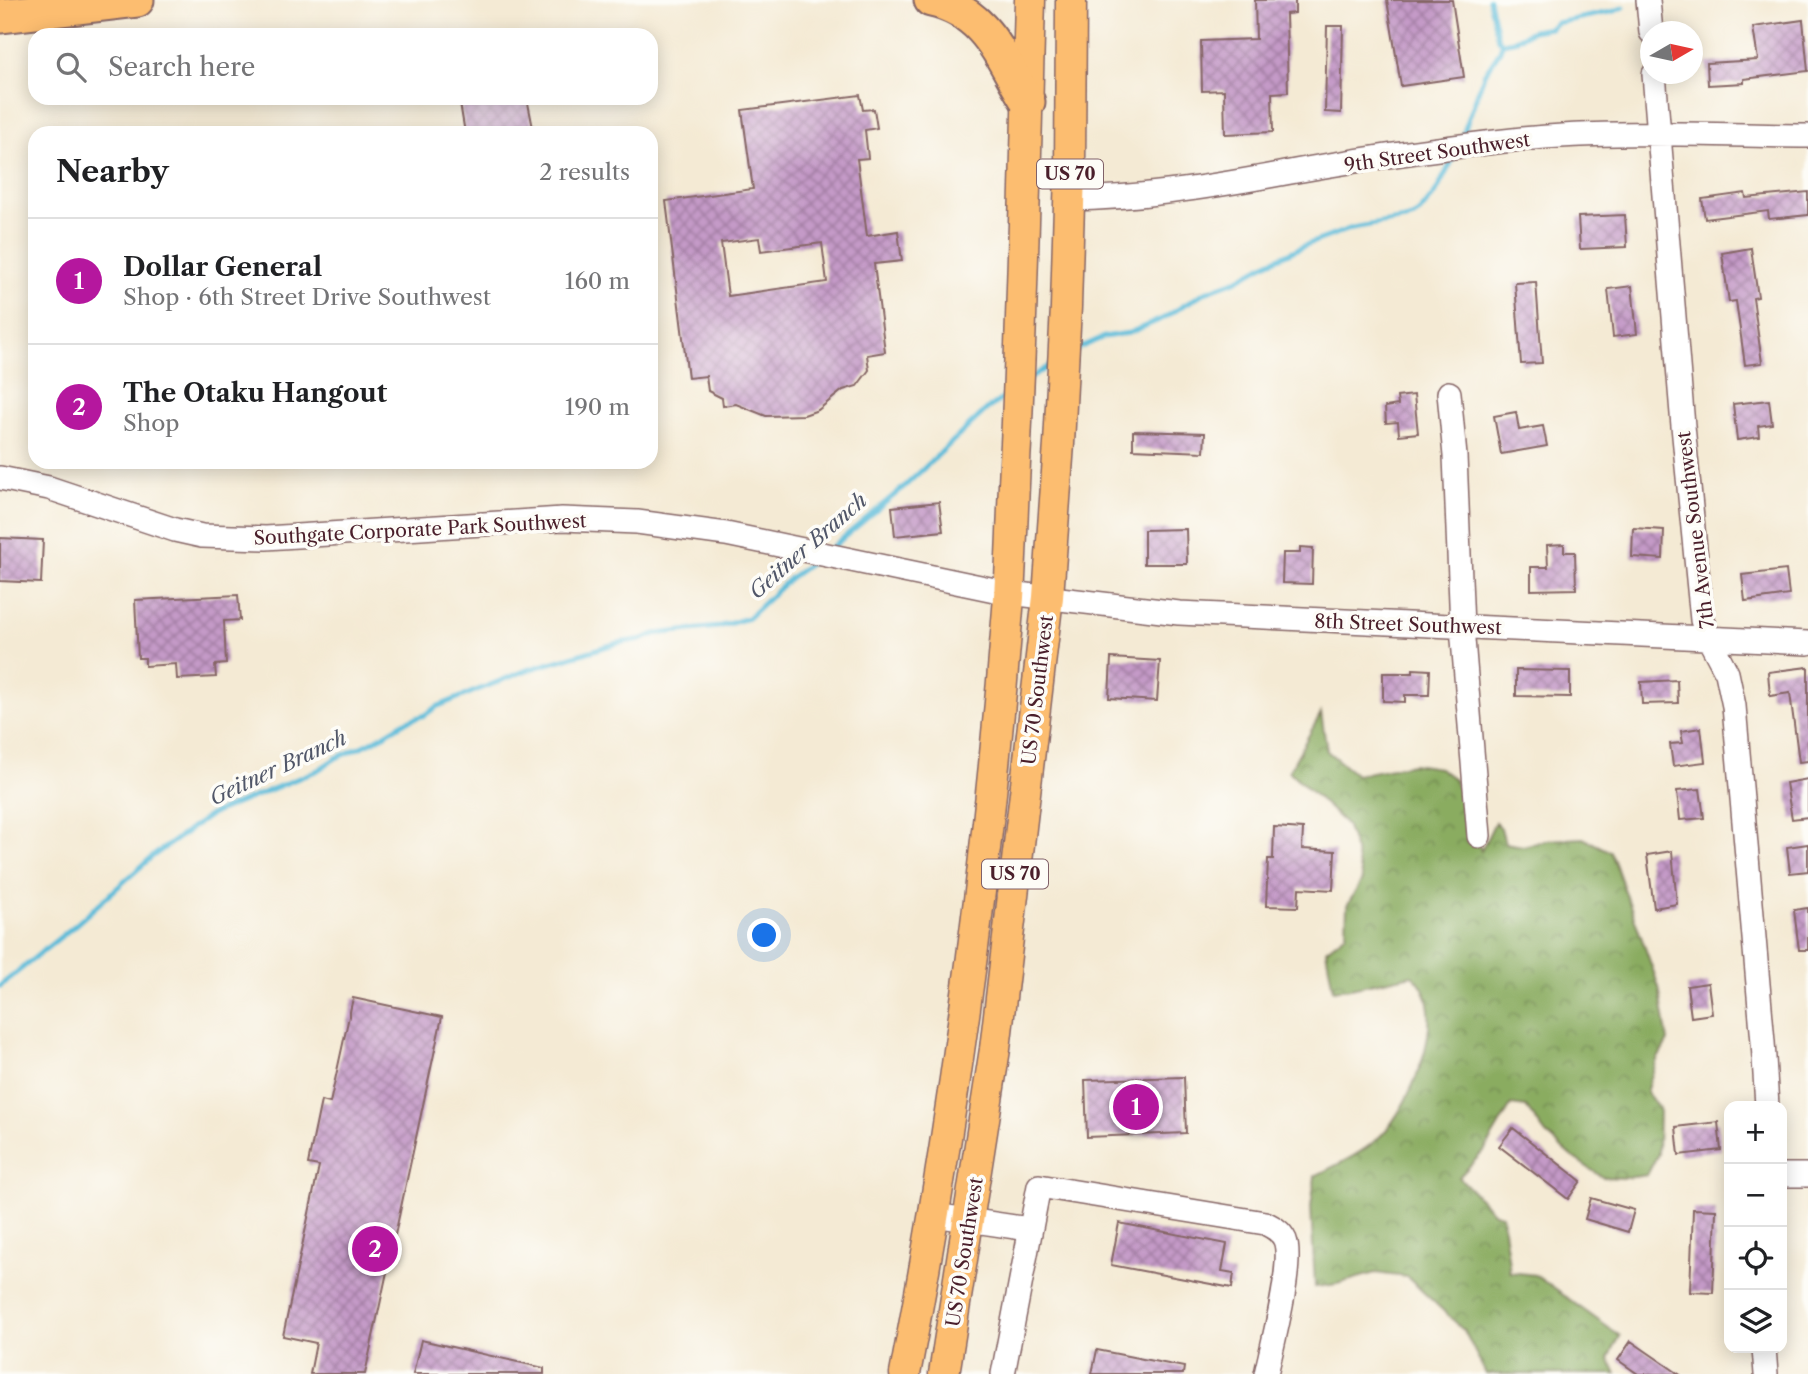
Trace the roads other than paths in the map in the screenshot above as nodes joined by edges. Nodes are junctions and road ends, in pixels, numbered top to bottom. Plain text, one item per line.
1 (137, 0) edge
2 (931, 0) edge
3 (1030, 0) edge
4 (1071, 0) edge
5 (1648, 0) edge
6 (0, 16) edge
7 (1650, 21) edge
8 (1655, 84) edge
9 (1028, 102) junction
10 (1659, 135) junction
11 (1808, 136) edge
12 (1069, 199) junction
13 (1449, 393) dead end
14 (0, 478) edge
15 (1009, 593) junction
16 (1048, 597) junction
17 (1461, 626) junction
18 (1709, 639) junction
19 (1808, 643) edge
20 (1479, 836) dead end
21 (1767, 1101) edge
22 (1787, 1175) edge
23 (1808, 1175) edge
24 (934, 1215) junction
25 (969, 1220) junction
26 (1029, 1229) junction
27 (1764, 1353) edge
28 (905, 1374) edge
29 (944, 1374) edge
30 (1003, 1374) edge
31 (1266, 1374) edge
32 (1766, 1374) edge

1 - 6 highway
2 - 9 highway
3 - 9 main road, US 70 Southwest / US 70
4 - 12 main road, US 70 Southwest / US 70
5 - 7 street
8 - 10 street, 7th Avenue Southwest
9 - 15 main road, US 70 Southwest / US 70
10 - 11 street, 9th Street Southwest
10 - 12 street, 9th Street Southwest
10 - 18 street, 7th Avenue Southwest
12 - 16 main road, US 70 Southwest / US 70
13 - 17 street
14 - 15 street, Southgate Corporate Park Southwest
15 - 16 street, 8th Street Southwest
15 - 24 main road, US 70 Southwest / US 70
16 - 17 street, 8th Street Southwest
16 - 25 main road, US 70 Southwest / US 70
17 - 18 street, 8th Street Southwest
17 - 20 street
18 - 19 street, 8th Street Southwest
18 - 21 street, 7th Avenue Southwest
22 - 23 street
24 - 25 street
24 - 28 main road, US 70 Southwest / US 70
25 - 26 street
25 - 29 main road, US 70 Southwest / US 70
26 - 30 street
26 - 31 street
27 - 32 street

